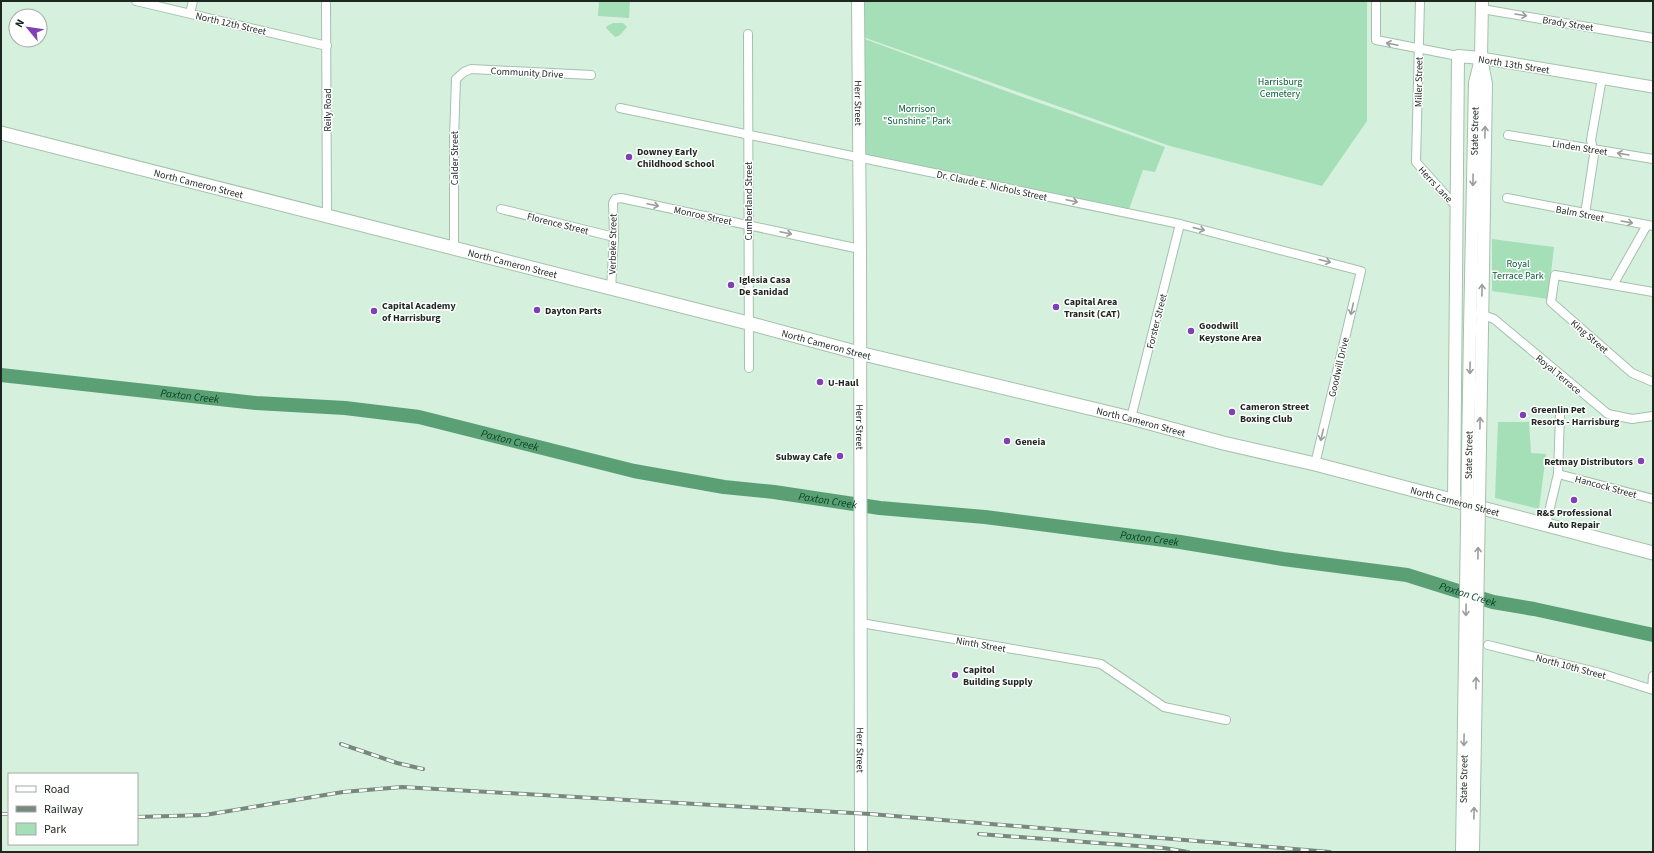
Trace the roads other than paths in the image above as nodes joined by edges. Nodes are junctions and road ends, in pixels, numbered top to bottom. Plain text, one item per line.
1 (136, 1) edge
2 (193, 1) edge
3 (858, 1) edge
4 (1376, 1) edge
5 (1420, 1) edge
6 (326, 4) dead end
7 (1482, 5) edge
8 (190, 13) junction
9 (748, 34) dead end
10 (1653, 38) edge
11 (327, 46) junction
12 (1419, 49) junction
13 (1458, 56) junction
14 (1481, 58) junction
15 (464, 72) joint
16 (591, 75) dead end
17 (1602, 78) junction
18 (1653, 87) edge
19 (620, 108) dead end
20 (1, 133) edge
21 (748, 134) junction
22 (1508, 135) dead end
23 (1592, 149) junction
24 (859, 157) junction
25 (1653, 159) edge
26 (1416, 162) joint
27 (1507, 198) dead end
28 (615, 199) joint
29 (1457, 205) junction
30 (501, 209) dead end
31 (1585, 214) junction
32 (327, 217) junction
33 (1180, 224) junction
34 (748, 225) junction
35 (1650, 225) edge
36 (614, 237) junction
37 (454, 248) junction
38 (860, 249) junction
39 (1361, 271) joint
40 (1613, 285) junction
41 (611, 289) junction
42 (1653, 292) edge
43 (1476, 313) junction
44 (748, 323) junction
45 (1476, 329) junction
46 (859, 353) junction
47 (749, 368) dead end
48 (1653, 382) edge
49 (1560, 415) dead end
50 (1653, 416) edge
51 (1131, 418) junction
52 (1315, 464) junction
53 (1558, 474) junction
54 (1653, 499) edge
55 (1454, 501) junction
56 (1546, 524) junction
57 (1653, 553) edge
58 (861, 624) junction
59 (1488, 645) dead end
60 (1653, 676) edge
61 (1653, 690) edge
62 (1226, 720) dead end
63 (861, 852) edge
64 (1462, 852) edge
65 (1473, 852) edge

1 - 8 street, North 12th Street
2 - 8 street
3 - 24 main road, Herr Street
12 -> 4 street, North 13th Street
5 - 12 street, Miller Street
6 - 11 street, Reily Road
7 -> 10 street, Brady Street
7 - 14 main road, State Street
8 - 11 street, North 12th Street
9 - 21 street, Cumberland Street
11 - 32 street, Reily Road
12 - 13 street, North 13th Street
12 - 26 street, Miller Street
13 - 14 main road, North 13th Street
13 - 29 main road, State Street
14 - 17 main road, North 13th Street
14 - 43 main road, State Street
15 - 16 street, Community Drive
15 - 37 street, Calder Street
17 - 18 main road, North 13th Street
17 - 23 street
19 - 21 street, Dr. Claude E. Nichols Street
20 - 32 highway, North Cameron Street
21 - 24 street, Dr. Claude E. Nichols Street
21 - 34 street, Cumberland Street
22 - 23 street, Linden Street
25 -> 23 street, Linden Street
23 - 31 street
24 -> 33 street, Dr. Claude E. Nichols Street
24 - 38 main road, Herr Street
26 - 29 street, Herrs Lane
27 - 31 street, Balm Street
28 -> 34 street, Monroe Street
28 - 36 street, Verbeke Street
29 - 55 main road, State Street
30 - 36 street, Florence Street
31 -> 35 street, Balm Street
32 - 37 highway, North Cameron Street
33 -> 39 street, Dr. Claude E. Nichols Street
33 - 51 street, Forster Street
34 -> 38 street, Monroe Street
34 - 44 street, Cumberland Street
35 - 40 street
36 - 41 street, Verbeke Street
37 - 41 highway, North Cameron Street
38 - 46 main road, Herr Street
39 -> 52 street, Goodwill Drive
40 - 42 street
40 - 48 street, King Street
41 - 44 highway, North Cameron Street
43 - 45 main road, State Street
43 - 50 street, Royal Terrace
44 - 46 highway, North Cameron Street
44 - 47 street, Cumberland Street
45 -> 64 main road, State Street, bridge
65 -> 45 main road, State Street, bridge
46 - 51 highway, North Cameron Street
46 - 58 main road, Herr Street
49 - 53 street
51 - 52 highway, North Cameron Street
52 - 55 highway, North Cameron Street
53 - 54 street, Hancock Street
53 - 56 street
55 - 56 highway, North Cameron Street
56 - 57 highway, North Cameron Street
58 - 62 street, Ninth Street
58 - 63 main road, Herr Street
59 - 61 street, North 10th Street
60 - 61 street

